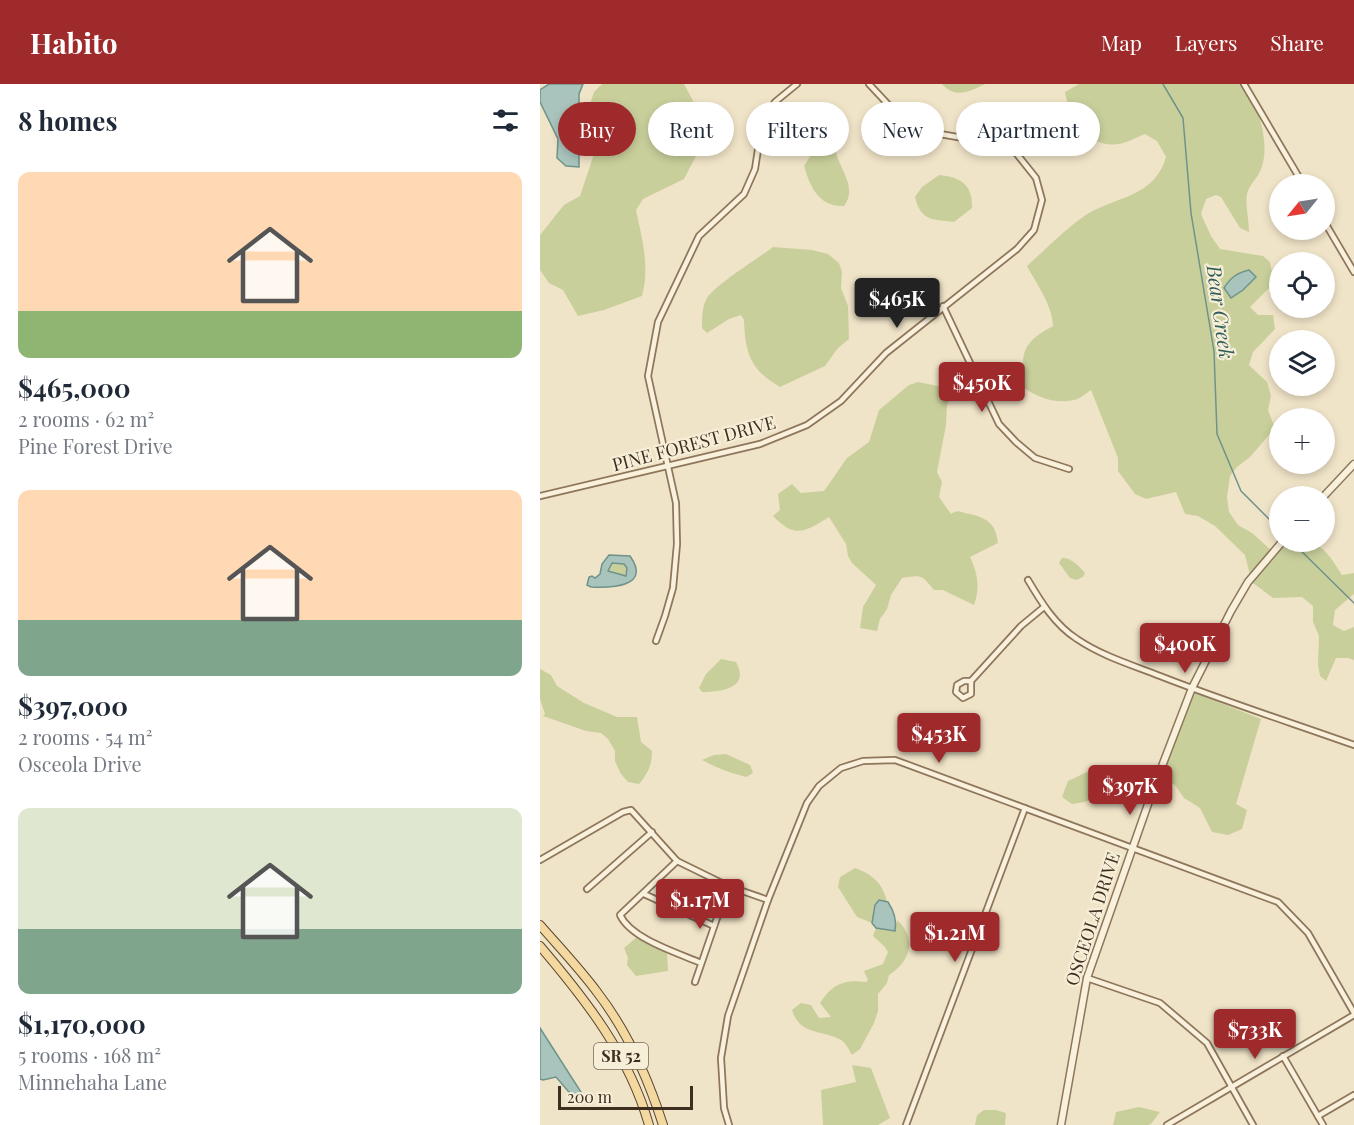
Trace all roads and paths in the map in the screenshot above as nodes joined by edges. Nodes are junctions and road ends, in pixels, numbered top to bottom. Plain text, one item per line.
1 (797, 84) edge
2 (869, 84) edge
3 (1244, 84) edge
4 (1297, 174) edge
5 (1335, 240) edge
6 (1354, 272) edge
7 (943, 306) junction
8 (1354, 464) edge
9 (667, 467) junction
10 (1070, 469) dead end
11 (1333, 486) edge
12 (540, 496) edge
13 (1274, 552) edge
14 (1028, 580) dead end
15 (1044, 608) junction
16 (656, 641) dead end
17 (971, 681) dead end
18 (1192, 688) junction
19 (1354, 744) edge
20 (1025, 808) junction
21 (652, 832) junction
22 (1132, 846) junction
23 (540, 860) edge
24 (677, 861) junction
25 (728, 886) junction
26 (587, 890) dead end
27 (644, 894) junction
28 (768, 900) junction
29 (540, 925) edge
30 (714, 926) junction
31 (540, 946) edge
32 (701, 963) junction
33 (1087, 978) junction
34 (695, 982) dead end
35 (601, 998) junction
36 (589, 1005) junction
37 (1354, 1014) edge
38 (1283, 1056) junction
39 (1231, 1087) junction
40 (1354, 1095) edge
41 (1318, 1116) junction
42 (1178, 1119) junction
43 (649, 1125) edge
44 (663, 1125) edge
45 (729, 1125) edge
46 (906, 1125) edge
47 (1060, 1125) edge
48 (1167, 1125) edge
49 (1182, 1125) edge
50 (1253, 1125) edge
51 (1323, 1125) edge

1 - 9 street
2 - 7 street, PINE FOREST DRIVE
3 - 4 street
5 - 6 street
7 - 9 street, PINE FOREST DRIVE
7 - 10 street
8 - 11 street
9 - 12 street, PINE FOREST DRIVE
9 - 16 street
13 - 18 street, OSCEOLA DRIVE
14 - 15 street
15 - 17 street
15 - 18 street
18 - 19 street
18 - 22 street, OSCEOLA DRIVE
20 - 22 street
20 - 28 street
20 - 46 street
21 - 23 street
21 - 24 street
21 - 26 street
22 - 33 street, OSCEOLA DRIVE
22 - 37 street
24 - 25 street
24 - 27 street
25 - 28 street
25 - 30 street
27 - 30 street
27 - 32 street
28 - 45 street
29 - 35 main road, SR 52
30 - 32 street
31 - 36 main road, SR 52
32 - 34 street
33 - 39 street
33 - 47 street, OSCEOLA DRIVE
35 - 36 main road
35 - 44 main road, SR 52
36 - 43 main road, SR 52
37 - 38 street
38 - 39 street
38 - 41 street
39 - 42 street
39 - 50 street
40 - 41 street
41 - 51 street
42 - 48 street
42 - 49 street

